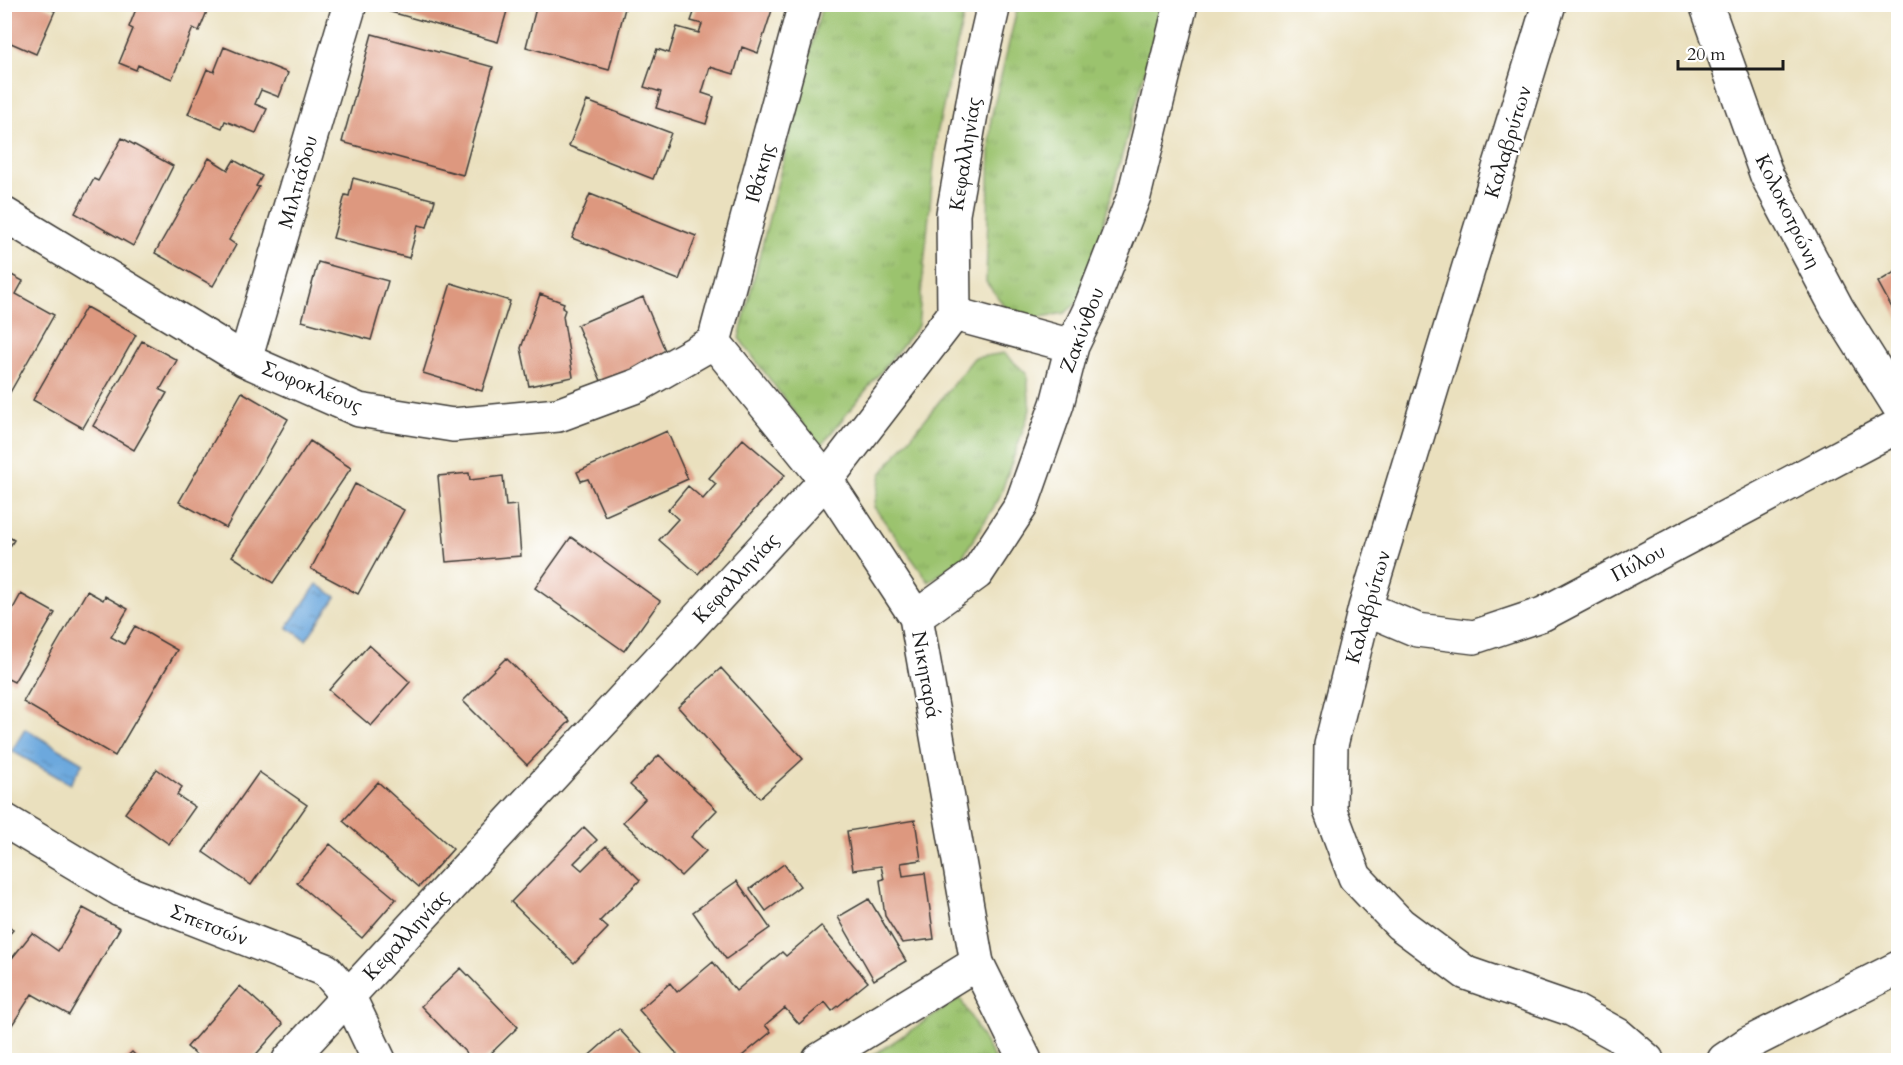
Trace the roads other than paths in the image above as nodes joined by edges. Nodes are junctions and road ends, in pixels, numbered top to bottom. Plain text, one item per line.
1 (350, 4) edge
2 (805, 4) edge
3 (994, 4) edge
4 (1181, 4) edge
5 (1550, 4) edge
6 (1706, 4) edge
7 (4, 214) edge
8 (954, 314) junction
9 (714, 342) junction
10 (1072, 346) junction
11 (245, 360) junction
12 (1899, 405) edge
13 (1899, 426) edge
14 (826, 480) junction
15 (1365, 608) junction
16 (916, 616) junction
17 (4, 820) edge
18 (976, 963) junction
19 (1899, 968) edge
20 (349, 997) junction
21 (1744, 1055) edge
22 (290, 1060) edge
23 (379, 1060) edge
24 (819, 1060) edge
25 (1025, 1060) edge
26 (1647, 1060) edge

1 - 11 street, Μιλτιάδου
2 - 9 street, Ιθάκης
3 - 8 street, Κεφαλληνίας
4 - 10 street, Ζακύνθου
5 - 15 street, Καλαβρύτων
6 - 12 street, Κολοκοτρώνη
7 - 11 street, Σοφοκλέους
8 - 10 street
8 - 14 street, Κεφαλληνίας
9 - 11 street, Σοφοκλέους
9 - 14 street, Νικηταρά
10 - 16 street, Ζακύνθου
13 - 15 street, Πύλου
14 - 16 street, Νικηταρά
14 - 20 street, Κεφαλληνίας
15 - 26 street, Καλαβρύτων
16 - 18 street, Νικηταρά
17 - 20 street, Σπετσών
18 - 24 street
18 - 25 street, Νικηταρά
19 - 21 street
20 - 22 street, Κεφαλληνίας
20 - 23 street, Σπετσών

